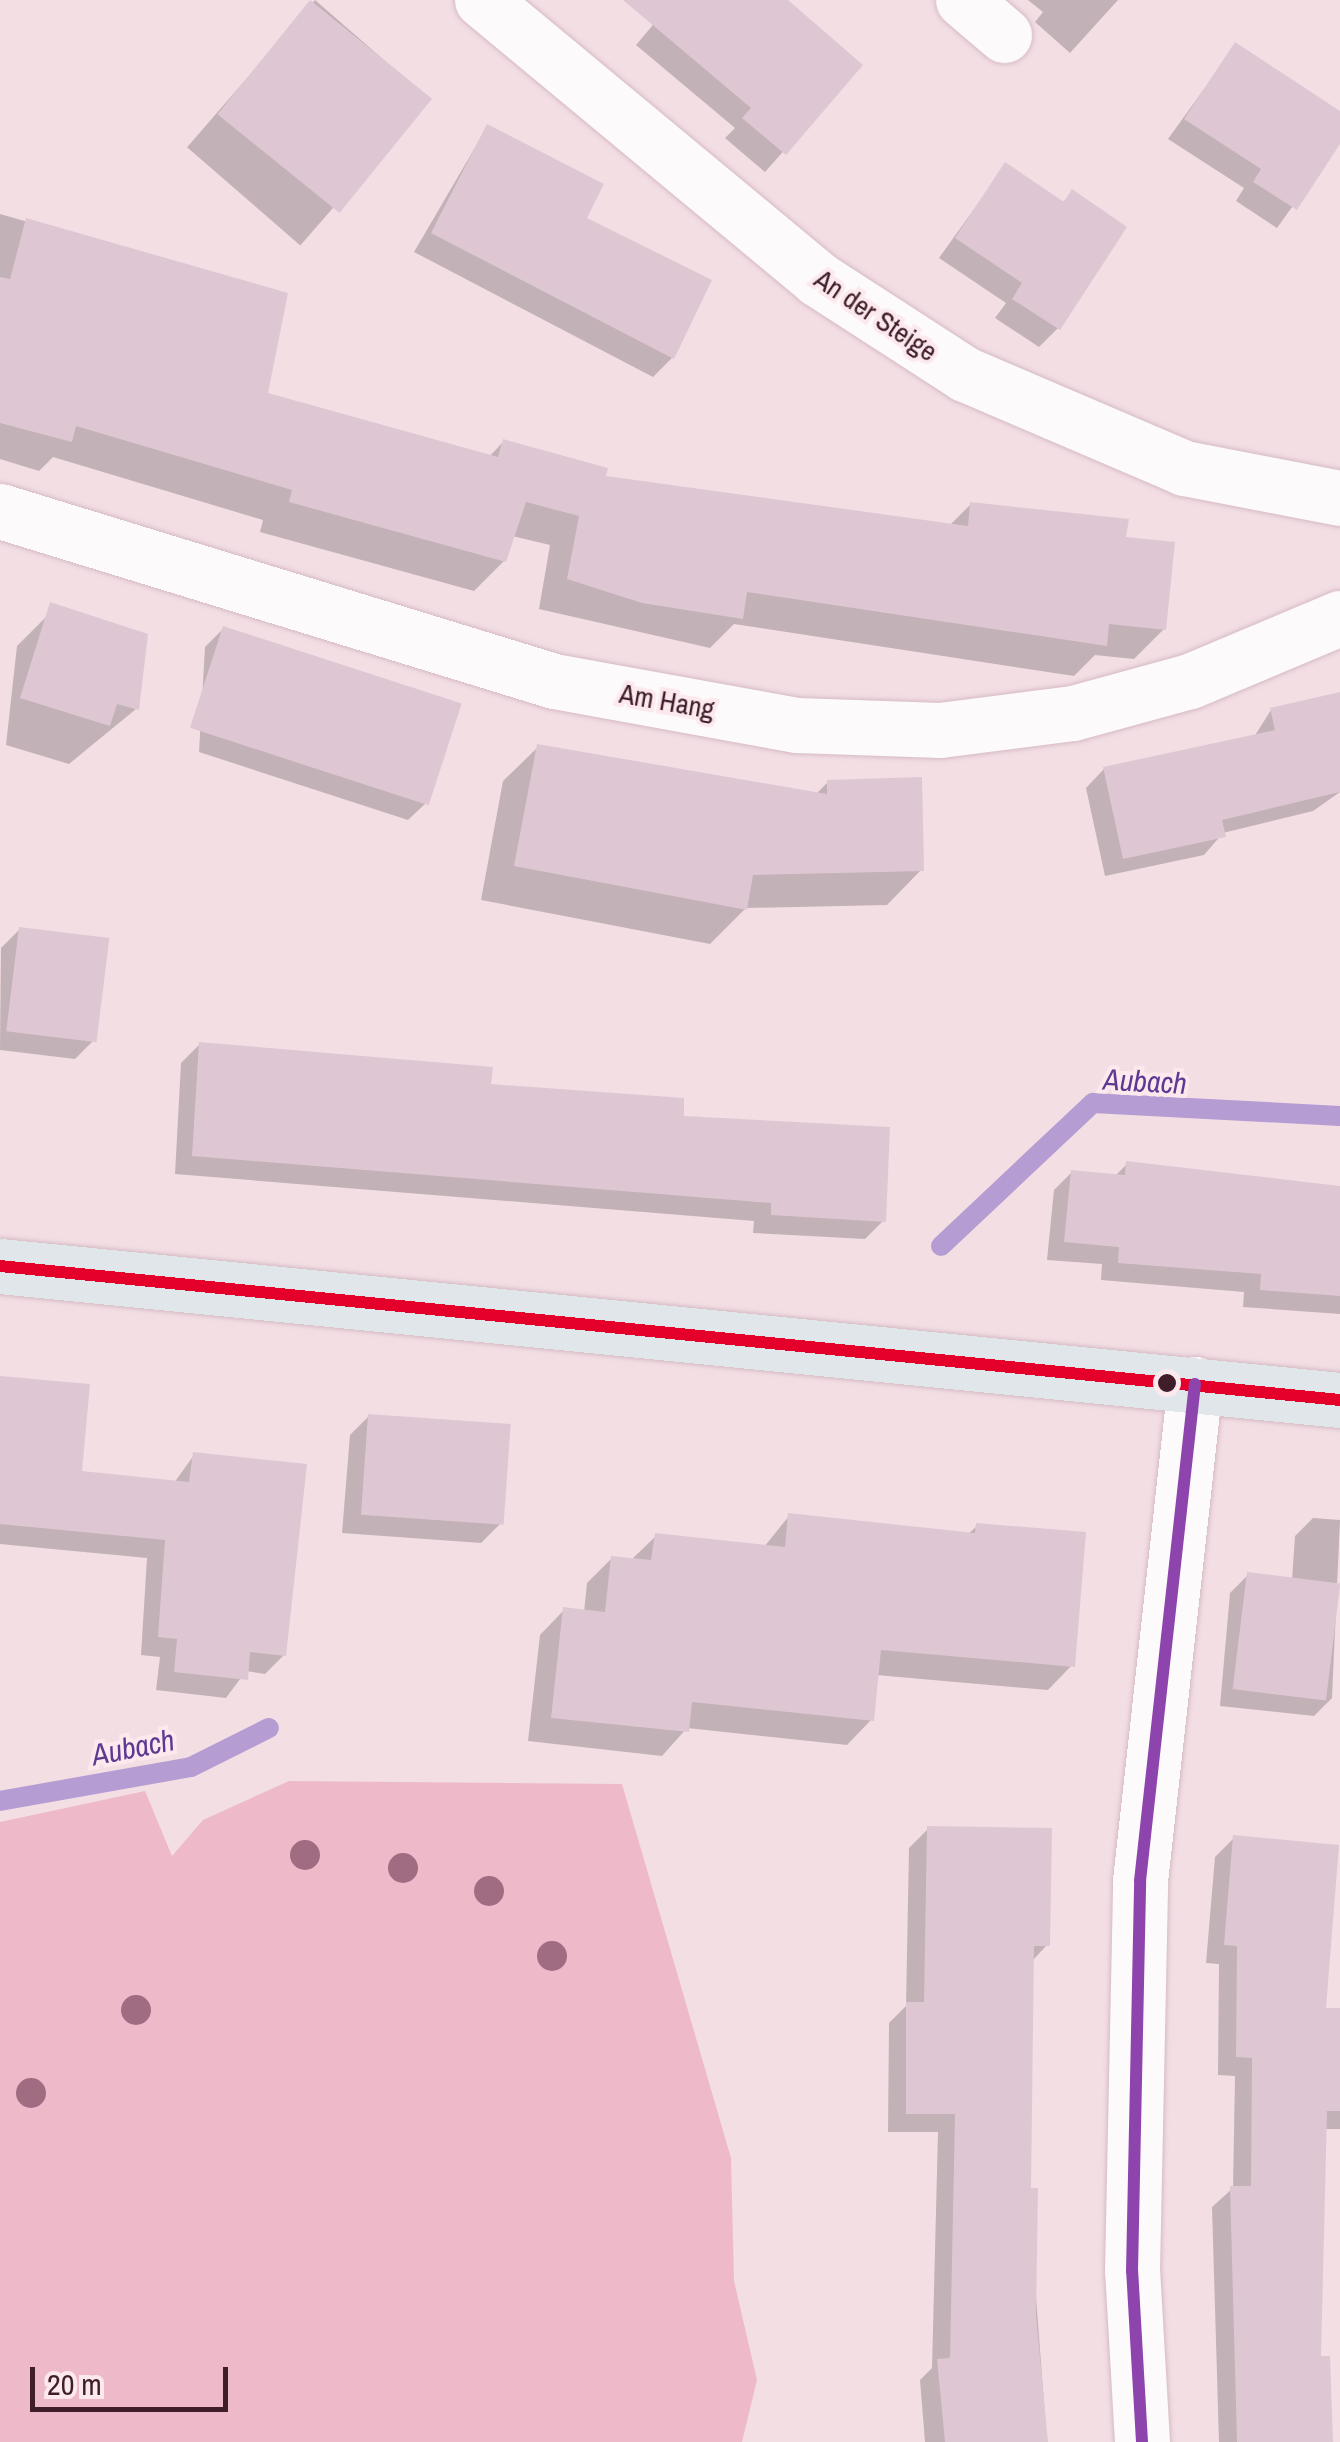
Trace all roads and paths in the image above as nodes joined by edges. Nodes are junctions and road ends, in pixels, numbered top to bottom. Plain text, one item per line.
1 (482, 0) edge
2 (962, 0) edge
3 (1004, 35) dead end
4 (1340, 498) edge
5 (0, 511) edge
6 (1340, 618) edge
7 (0, 1266) edge
8 (1195, 1384) junction
9 (1340, 1400) edge
10 (1142, 2442) edge

1 - 4 street, An der Steige
2 - 3 street
5 - 6 street, Am Hang
7 - 8 main road
8 - 9 main road
8 - 10 street

